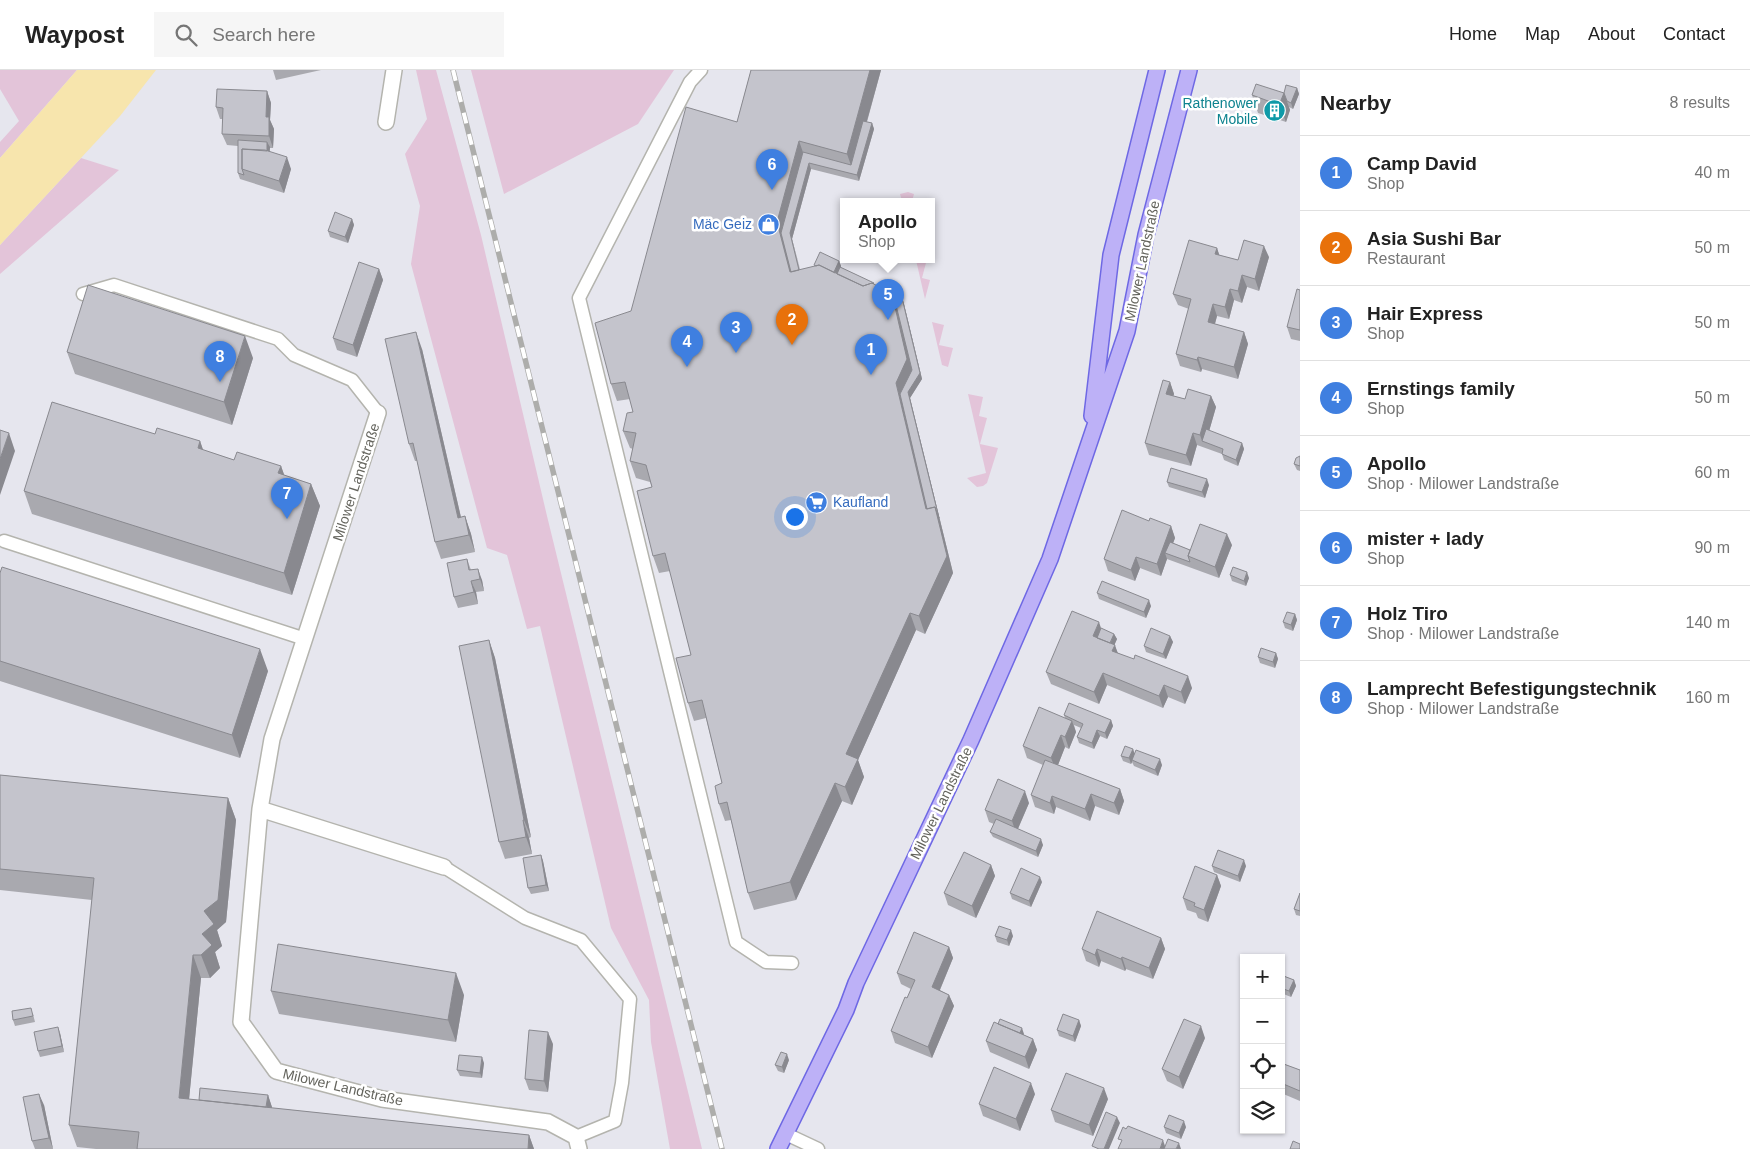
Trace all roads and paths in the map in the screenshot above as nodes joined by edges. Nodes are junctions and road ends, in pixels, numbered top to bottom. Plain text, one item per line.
1 (394, 70) edge
2 (701, 70) edge
3 (1157, 70) edge
4 (1189, 70) edge
5 (386, 122) dead end
6 (83, 294) edge
7 (378, 413) joint
8 (1088, 450) junction
9 (4, 541) dead end
10 (305, 639) junction
11 (260, 809) junction
12 (444, 867) joint
13 (792, 963) dead end
14 (786, 1134) junction
15 (577, 1143) edge
16 (778, 1149) edge
17 (818, 1149) edge

1 - 5 street
2 - 13 lane
3 - 8 main road, Milower Landstraße
4 - 8 main road, Milower Landstraße
6 - 7 lane, Milower Landstraße
7 - 10 street, Milower Landstraße
8 - 14 main road, Milower Landstraße
9 - 10 lane
10 - 11 street, Milower Landstraße
11 - 12 street
11 - 15 street, Milower Landstraße
12 - 15 lane
14 - 16 main road, Milower Landstraße
14 - 17 lane

